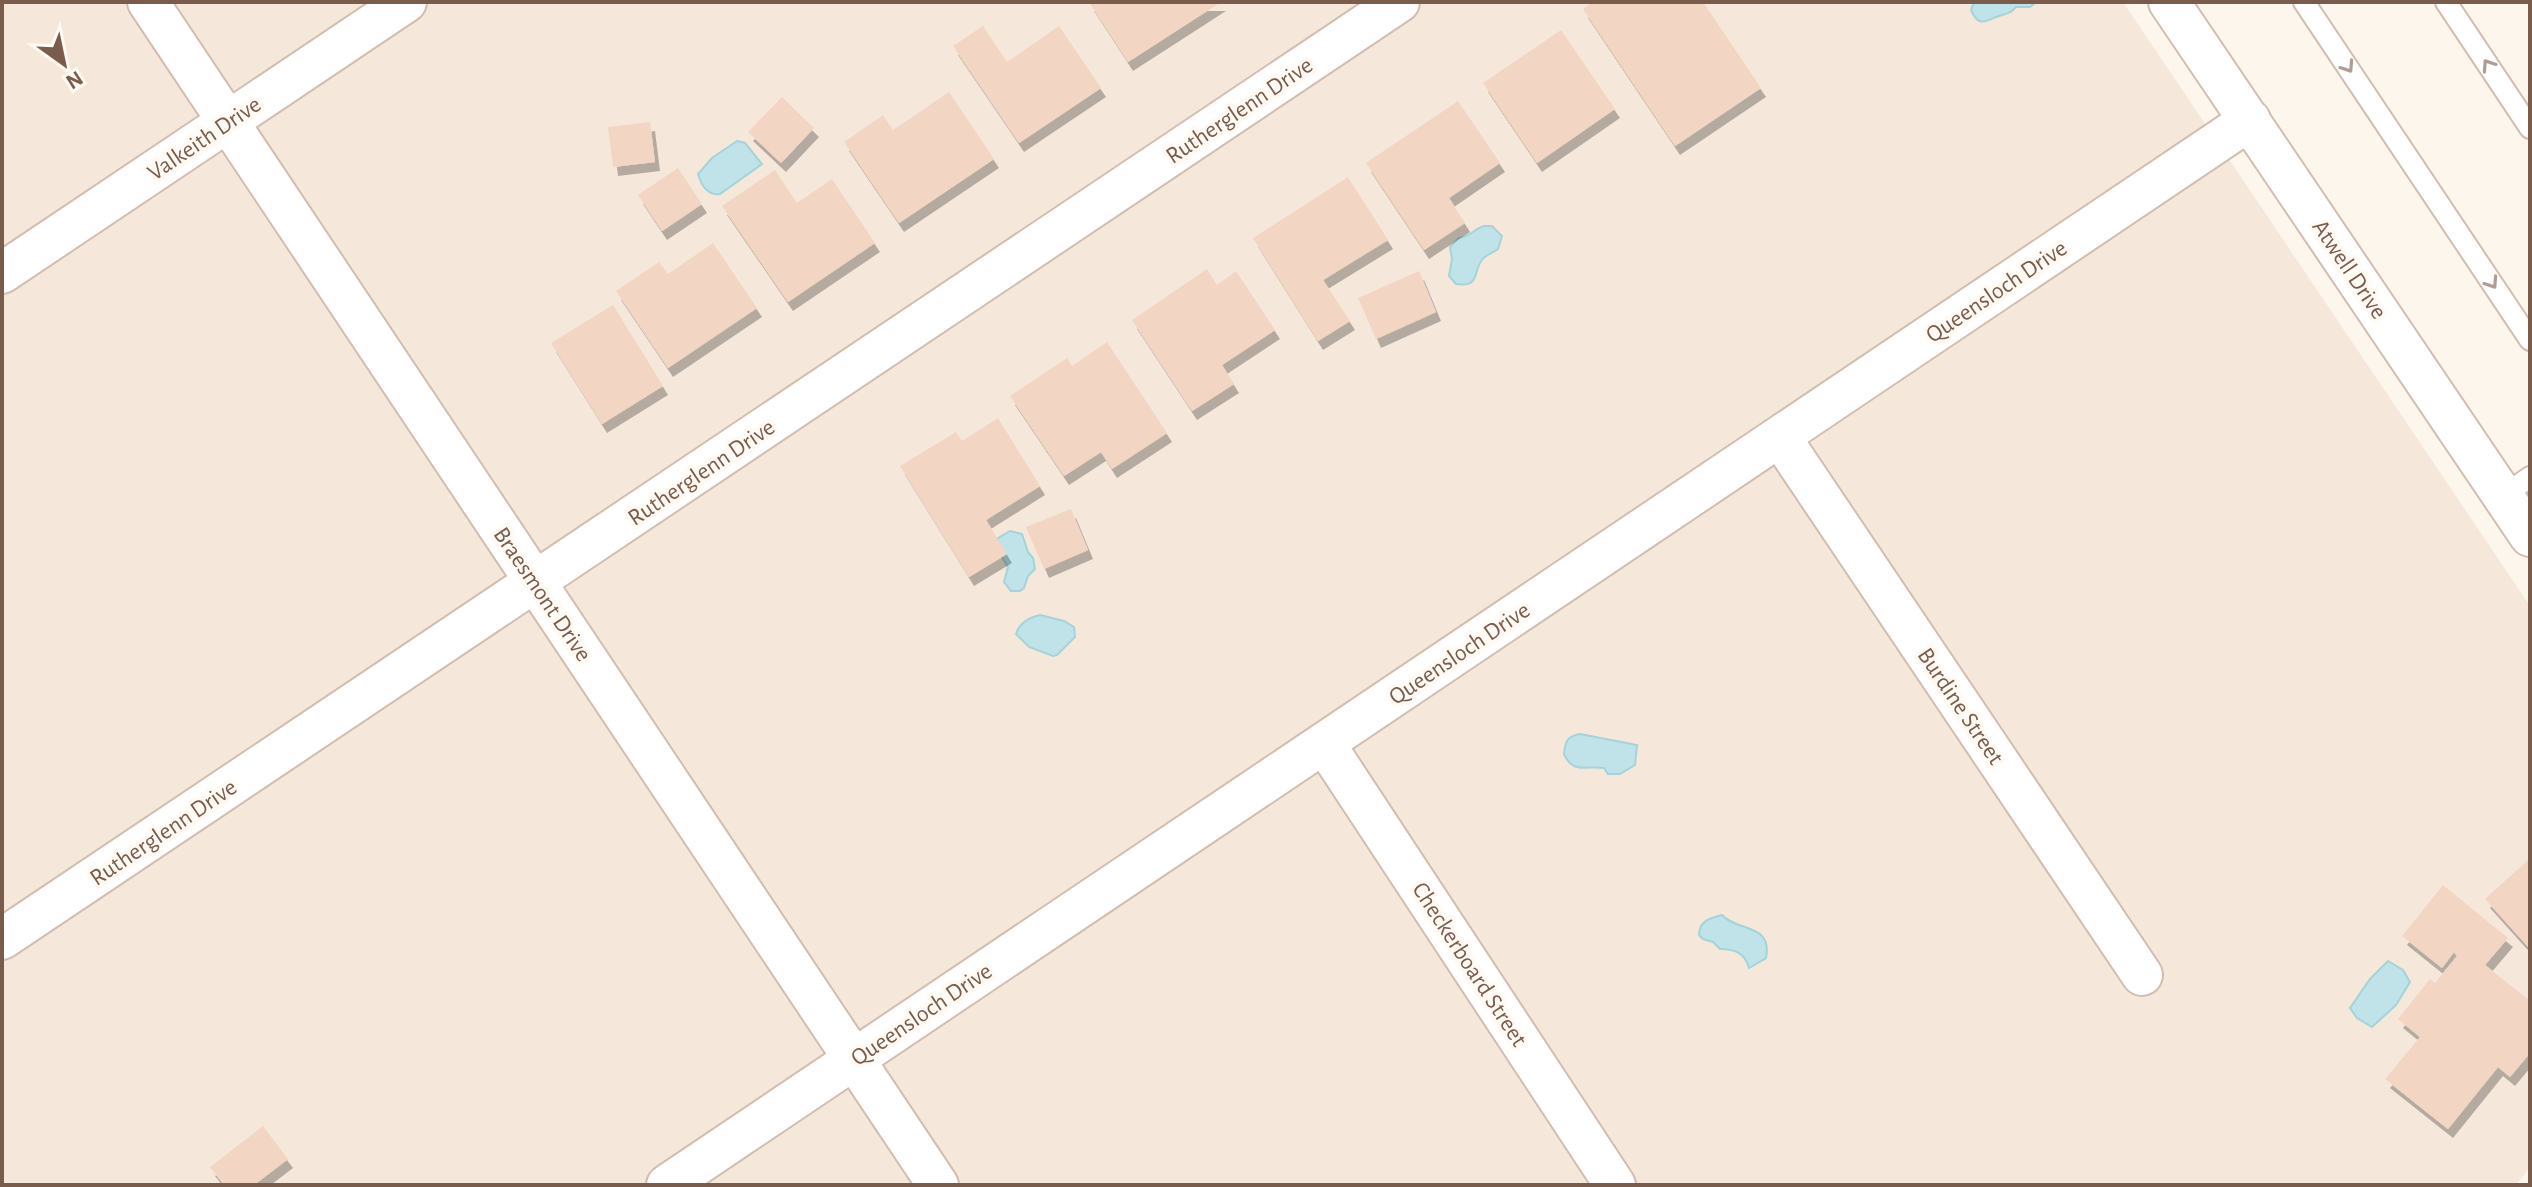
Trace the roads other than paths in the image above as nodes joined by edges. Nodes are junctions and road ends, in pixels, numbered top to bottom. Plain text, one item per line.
1 (148, 2) edge
2 (406, 2) edge
3 (1399, 2) edge
4 (2169, 2) edge
5 (2304, 2) edge
6 (2446, 2) edge
7 (2250, 120) junction
8 (228, 122) junction
9 (2530, 128) edge
10 (2, 273) edge
11 (2530, 340) edge
12 (1780, 437) junction
13 (2516, 486) edge
14 (2530, 536) edge
15 (536, 583) junction
16 (1324, 743) junction
17 (2, 939) edge
18 (2142, 975) dead end
19 (854, 1059) junction
20 (667, 1185) edge
21 (938, 1185) edge
22 (1615, 1185) edge

1 - 8 street, Braesmont Drive
2 - 8 street, Valkeith Drive
3 - 15 street, Rutherglenn Drive
4 - 7 street, Atwell Drive
5 -> 11 lane
9 -> 6 lane
7 - 12 street, Queensloch Drive
7 - 13 street, Atwell Drive
8 - 10 street, Valkeith Drive
8 - 15 street, Braesmont Drive
12 - 16 street, Queensloch Drive
12 - 18 street, Burdine Street
13 - 14 street, Atwell Drive
15 - 17 street, Rutherglenn Drive
15 - 19 street, Braesmont Drive
16 - 19 street, Queensloch Drive
16 - 22 street, Checkerboard Street
19 - 20 street, Queensloch Drive
19 - 21 street, Braesmont Drive

